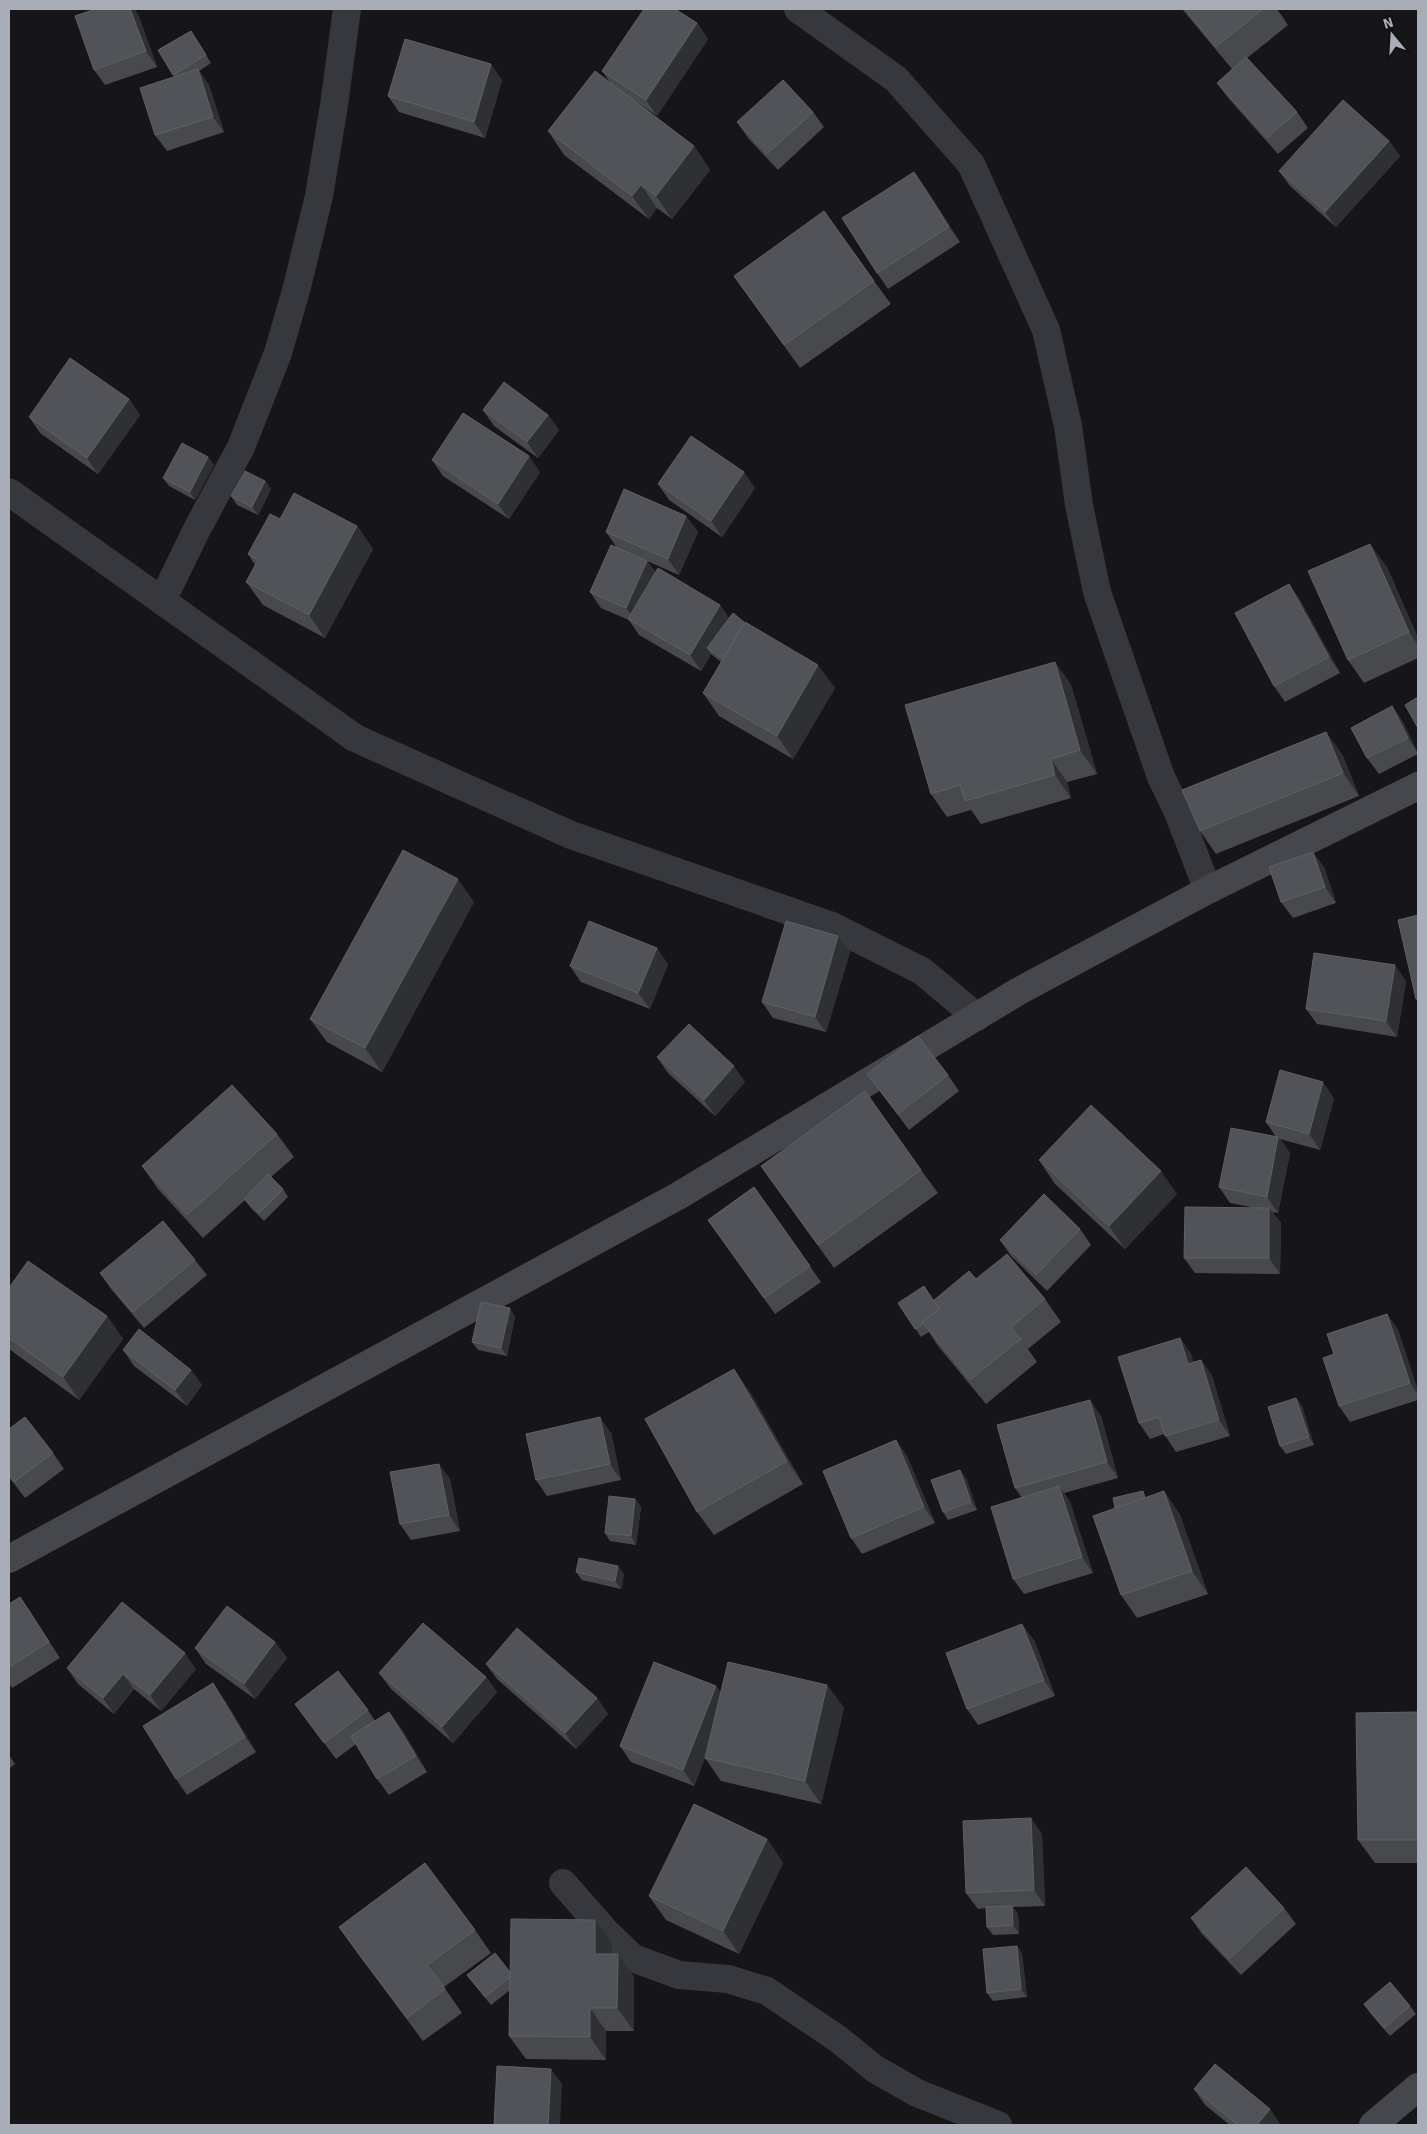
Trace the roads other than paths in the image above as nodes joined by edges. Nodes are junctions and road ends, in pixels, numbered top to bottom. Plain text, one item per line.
1 (347, 9) edge
2 (798, 9) edge
3 (9, 492) edge
4 (162, 601) junction
5 (1418, 786) edge
6 (1208, 890) junction
7 (977, 1017) junction
8 (9, 1559) edge
9 (563, 1883) dead end
10 (1418, 2087) edge
11 (998, 2125) edge
12 (1373, 2125) edge

1 - 4 street
2 - 6 street
3 - 4 street
4 - 7 street
5 - 6 main road
6 - 7 main road
7 - 8 main road
9 - 11 street
10 - 12 main road

